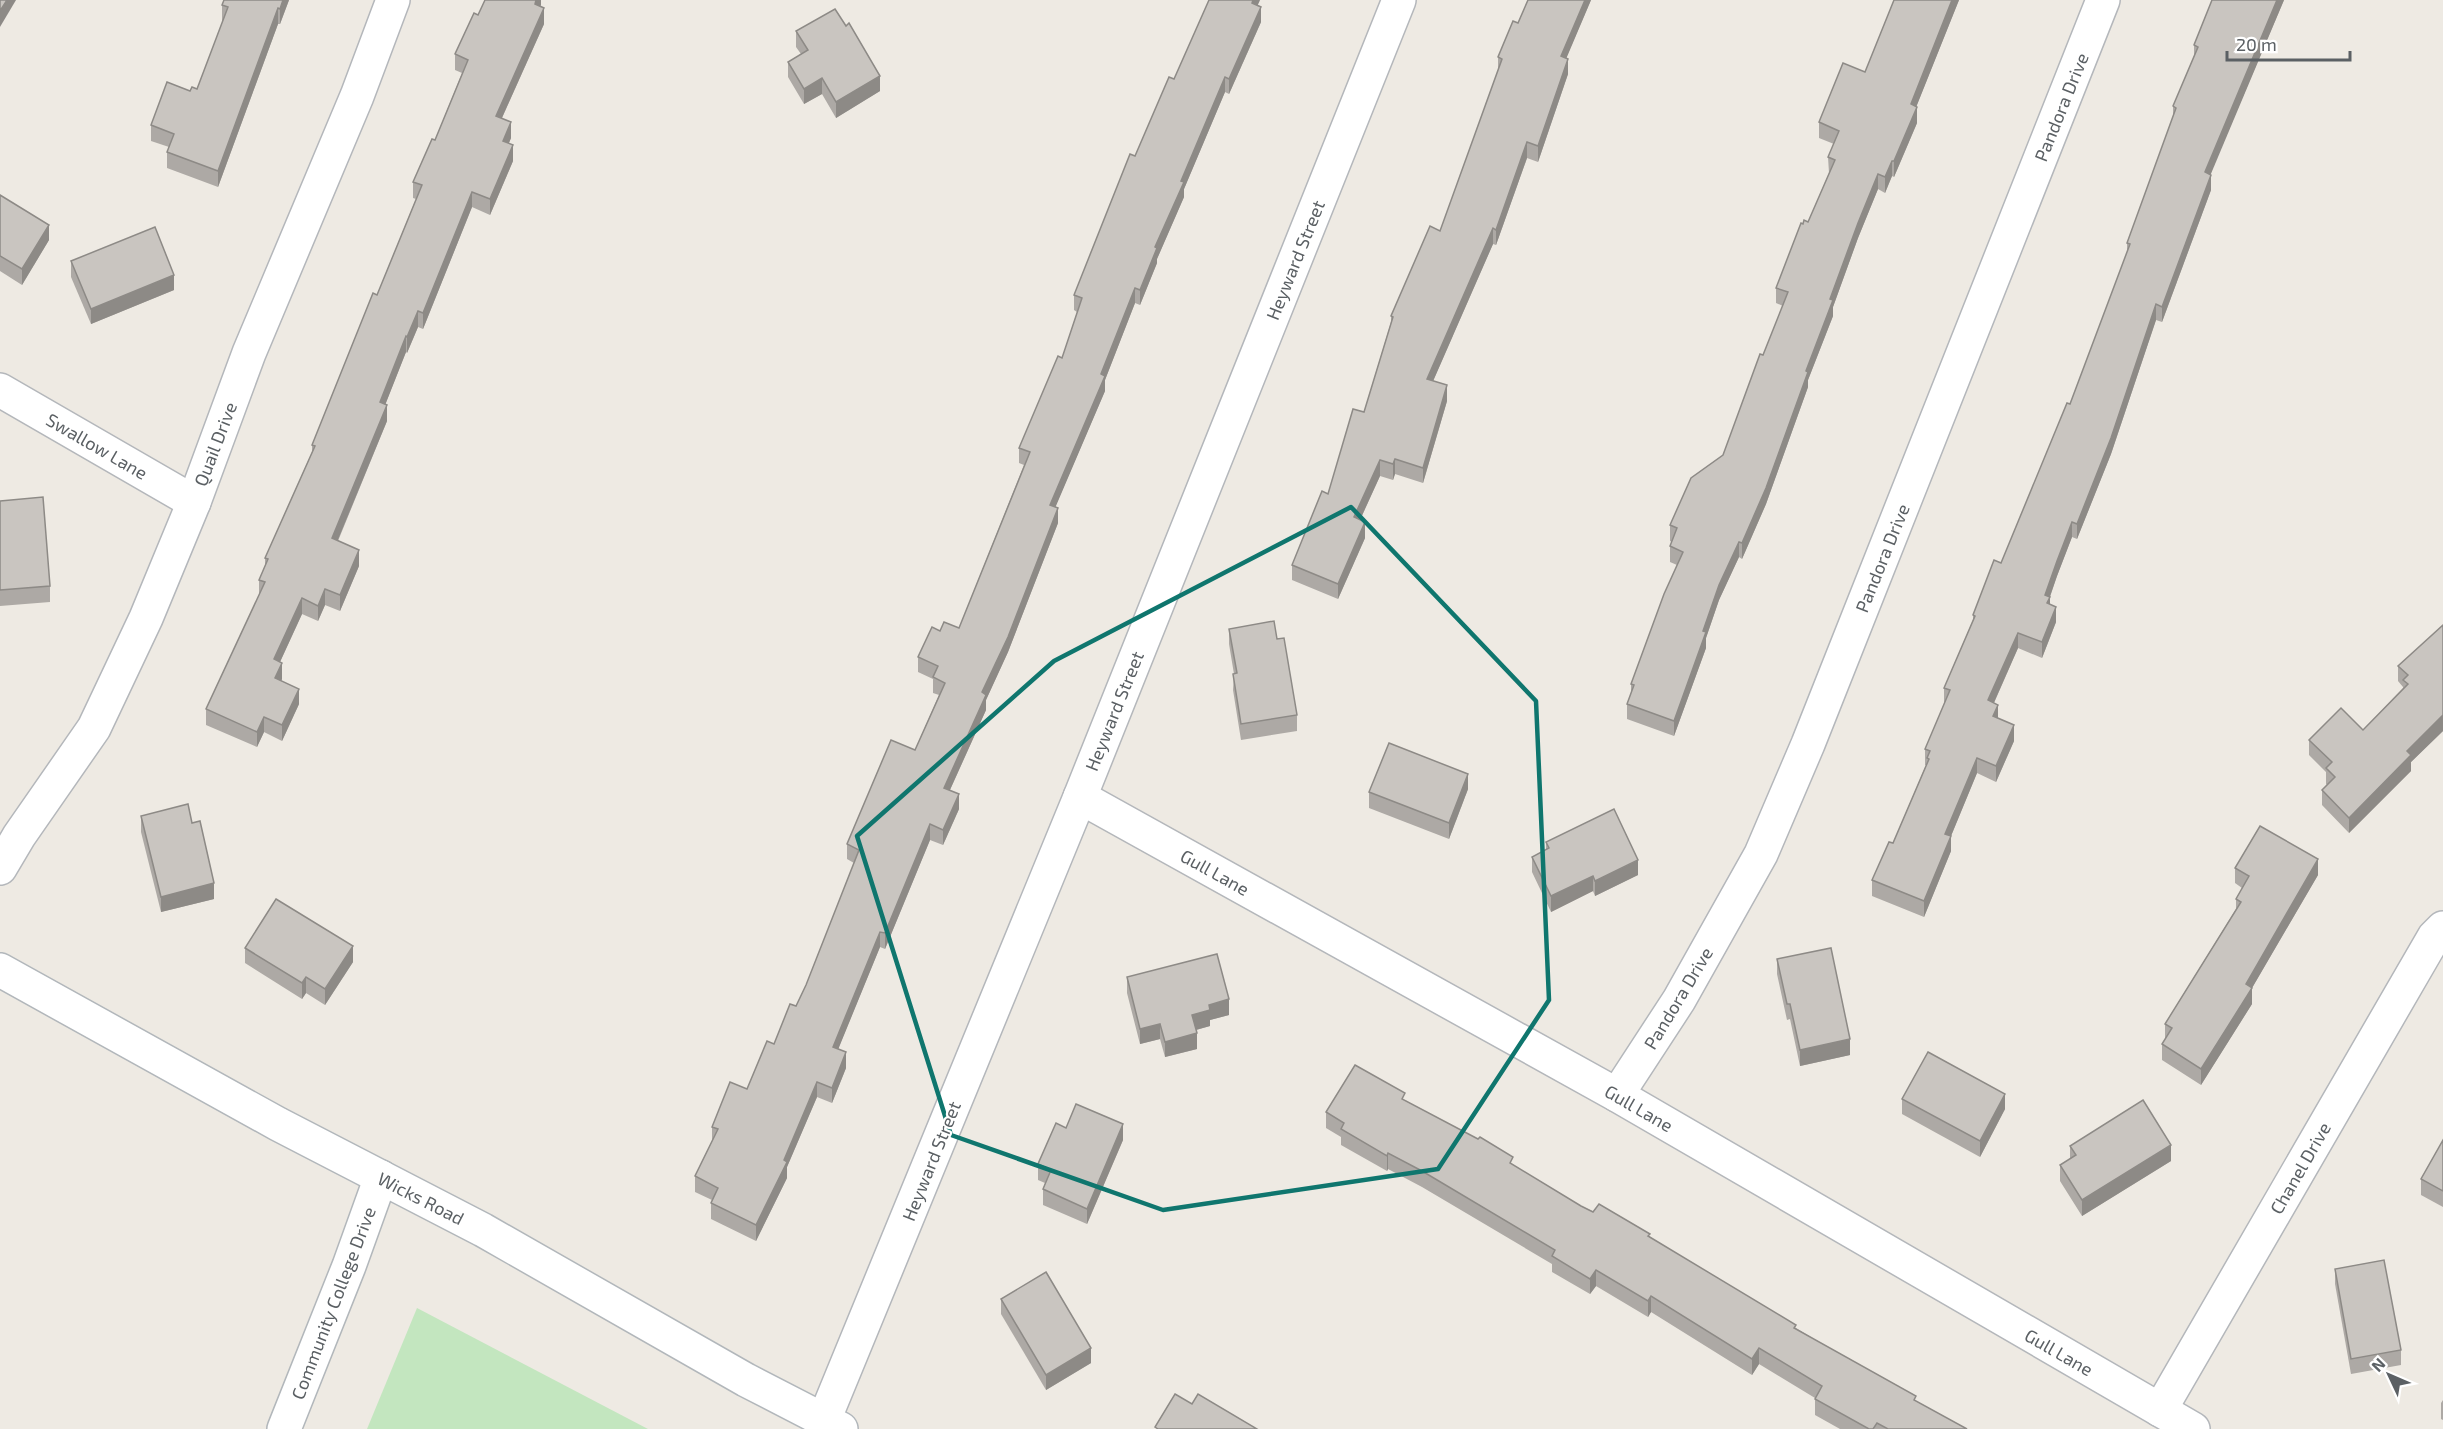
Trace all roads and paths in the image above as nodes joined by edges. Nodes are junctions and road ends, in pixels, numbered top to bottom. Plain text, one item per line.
1 (393, 0) edge
2 (1399, 0) edge
3 (2103, 0) edge
4 (0, 390) edge
5 (194, 501) junction
6 (1080, 796) junction
7 (0, 868) edge
8 (2443, 928) edge
9 (0, 970) edge
10 (1617, 1095) junction
11 (381, 1177) junction
12 (2160, 1410) junction
13 (832, 1425) edge
14 (284, 1429) edge
15 (2193, 1429) edge

1 - 5 street, Quail Drive
2 - 6 street, Heyward Street
3 - 10 street, Pandora Drive
4 - 5 street, Swallow Lane
5 - 7 street, Quail Drive
6 - 10 street, Gull Lane
6 - 13 street, Heyward Street
8 - 12 street, Chanel Drive
9 - 11 street, Wicks Road
10 - 12 street, Gull Lane
11 - 13 street, Wicks Road
11 - 14 street, Community College Drive
12 - 15 street, Gull Lane

